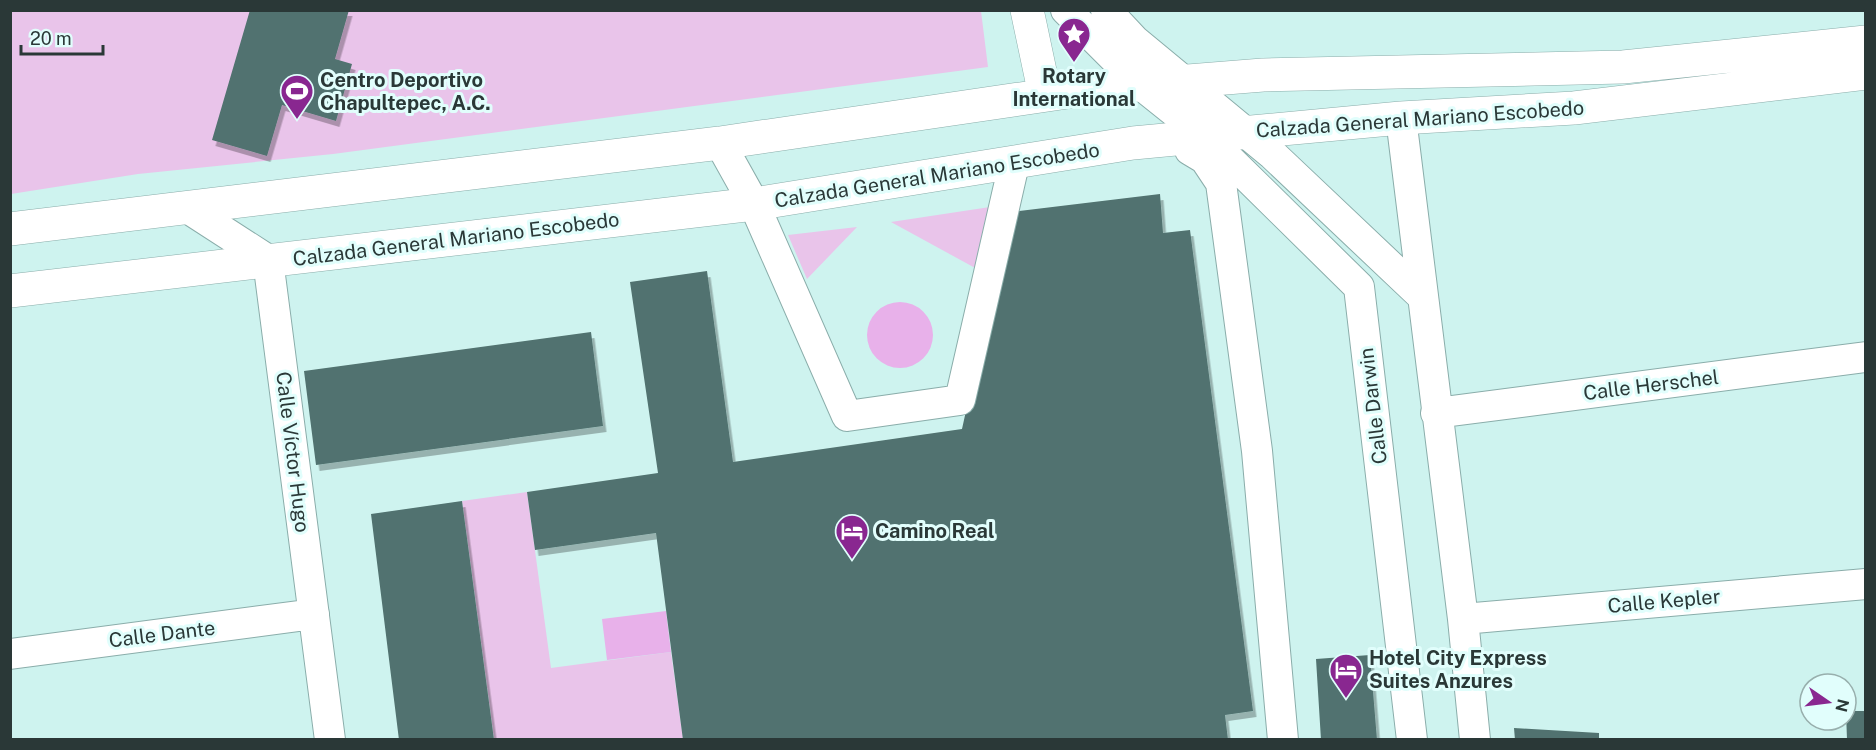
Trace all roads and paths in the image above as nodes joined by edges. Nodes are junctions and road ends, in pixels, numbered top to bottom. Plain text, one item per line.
1 (1027, 10) edge
2 (1066, 10) edge
3 (1106, 10) edge
4 (1866, 42) edge
5 (1866, 73) edge
6 (1185, 81) junction
7 (1140, 84) junction
8 (1045, 95) junction
9 (1401, 118) junction
10 (1246, 132) junction
11 (1205, 136) junction
12 (1172, 139) junction
13 (720, 143) junction
14 (1014, 164) junction
15 (754, 204) junction
16 (186, 207) junction
17 (10, 229) edge
18 (268, 260) junction
19 (10, 291) edge
20 (1422, 296) junction
21 (1866, 357) edge
22 (1436, 413) junction
23 (1866, 584) edge
24 (314, 614) junction
25 (1463, 619) junction
26 (10, 654) edge
27 (330, 740) edge
28 (1283, 740) edge
29 (1412, 740) edge
30 (1475, 740) edge

1 - 8 main road
2 - 7 street, Calle Darwin
3 - 6 street
4 - 6 main road, Calzada General Mariano Escobedo
5 - 9 main road, Calzada General Mariano Escobedo
6 - 7 main road, Calzada General Mariano Escobedo
6 - 10 street
7 - 8 main road, Calzada General Mariano Escobedo
7 - 11 street, Calle Darwin
8 - 13 main road, Calzada General Mariano Escobedo
9 - 10 main road, Calzada General Mariano Escobedo
9 - 20 street
10 - 11 main road, Calzada General Mariano Escobedo
10 - 20 street
11 - 12 main road, Calzada General Mariano Escobedo
11 - 29 street, Calle Darwin
12 - 14 main road, Calzada General Mariano Escobedo
12 - 28 street
13 - 15 street
13 - 16 main road, Calzada General Mariano Escobedo
14 - 15 main road, Calzada General Mariano Escobedo
14 - 15 street
15 - 18 main road, Calzada General Mariano Escobedo
16 - 17 main road, Calzada General Mariano Escobedo
16 - 18 street
18 - 19 main road, Calzada General Mariano Escobedo
18 - 24 street, Calle Víctor Hugo
20 - 22 street
21 - 22 street, Calle Herschel
22 - 25 street
23 - 25 street, Calle Kepler
24 - 26 street, Calle Dante
24 - 27 street, Calle Víctor Hugo
25 - 30 street

